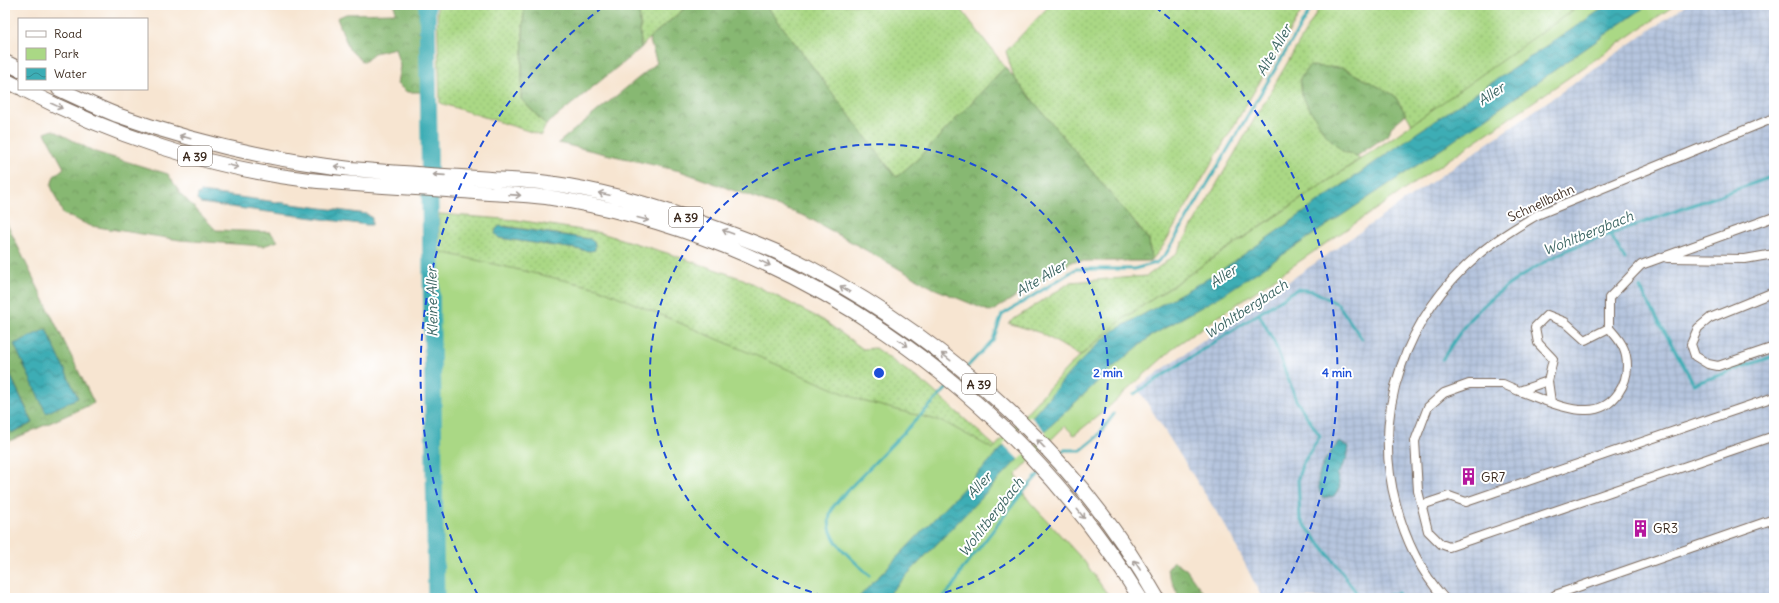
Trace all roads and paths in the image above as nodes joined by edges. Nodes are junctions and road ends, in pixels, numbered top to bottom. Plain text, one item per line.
1 (5, 62) edge
2 (18, 68) edge
3 (5, 80) edge
4 (18, 86) edge
5 (25, 90) edge
6 (61, 90) edge
7 (1774, 118) edge
8 (1774, 217) edge
9 (1774, 254) edge
10 (1661, 258) junction
11 (1774, 292) edge
12 (1609, 328) junction
13 (1774, 348) edge
14 (1548, 381) junction
15 (1519, 391) junction
16 (1774, 397) edge
17 (1551, 402) junction
18 (1774, 436) edge
19 (1422, 505) junction
20 (1774, 519) edge
21 (1555, 595) dead end
22 (1140, 598) edge
23 (1157, 598) edge
24 (1444, 598) edge

1 - 2 highway
3 - 4 highway
5 -> 22 highway, A 39
23 -> 6 highway, A 39
7 - 24 street, Schnellbahn
8 - 10 street
9 - 10 street
10 - 12 street
11 - 13 street
12 - 14 street
12 - 17 street
14 - 15 street
14 - 17 street
15 - 17 street
15 - 19 street
16 - 19 street
18 - 19 street
20 - 21 street

